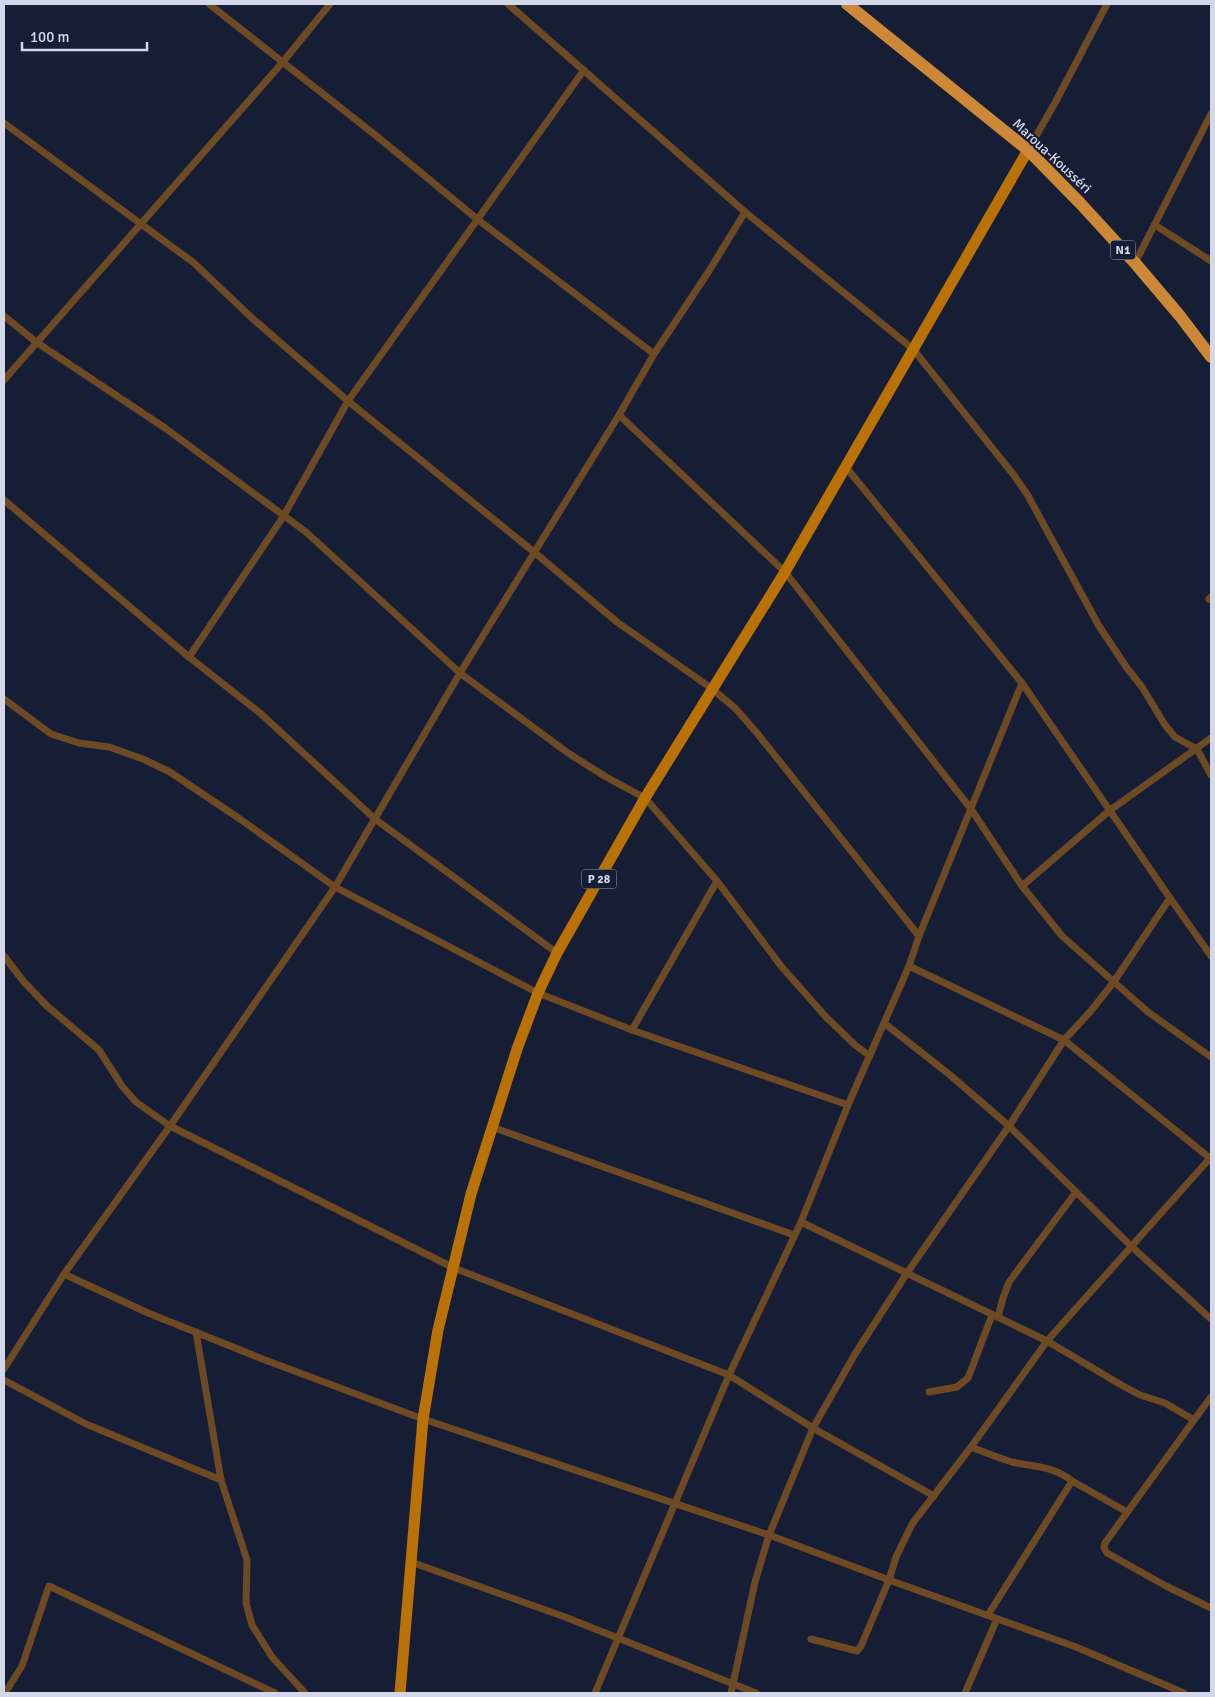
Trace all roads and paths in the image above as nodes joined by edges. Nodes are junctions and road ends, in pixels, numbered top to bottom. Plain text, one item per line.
1 (209, 4) edge
2 (330, 4) edge
3 (508, 4) edge
4 (847, 4) edge
5 (1107, 4) edge
6 (282, 63) junction
7 (584, 70) junction
8 (1211, 114) edge
9 (4, 123) edge
10 (1028, 150) junction
11 (745, 212) junction
12 (477, 219) junction
13 (140, 222) junction
14 (1155, 225) junction
15 (1211, 261) edge
16 (1135, 263) junction
17 (4, 316) edge
18 (36, 342) junction
19 (913, 349) junction
20 (654, 354) junction
21 (1211, 357) edge
22 (4, 380) edge
23 (348, 402) junction
24 (619, 415) junction
25 (845, 466) junction
26 (4, 500) edge
27 (283, 516) junction
28 (534, 552) junction
29 (785, 572) junction
30 (189, 657) junction
31 (460, 673) junction
32 (1022, 683) junction
33 (712, 688) junction
34 (4, 699) edge
35 (1211, 738) edge
36 (1197, 749) junction
37 (1211, 775) edge
38 (645, 798) junction
39 (971, 809) junction
40 (1109, 810) junction
41 (376, 819) junction
42 (717, 881) junction
43 (1022, 886) junction
44 (335, 887) junction
45 (1170, 898) junction
46 (918, 936) junction
47 (557, 953) junction
48 (4, 956) edge
49 (1211, 956) edge
50 (909, 966) junction
51 (1113, 983) junction
52 (538, 993) junction
53 (884, 1023) junction
54 (632, 1030) junction
55 (1064, 1040) junction
56 (870, 1056) junction
57 (1211, 1057) edge
58 (848, 1105) junction
59 (170, 1126) junction
60 (1009, 1126) junction
61 (492, 1127) junction
62 (1211, 1158) edge
63 (1076, 1192) junction
64 (801, 1222) junction
65 (794, 1235) junction
66 (1131, 1246) junction
67 (454, 1268) junction
68 (907, 1273) junction
69 (64, 1274) junction
70 (995, 1316) junction
71 (1211, 1319) edge
72 (196, 1332) junction
73 (1047, 1341) junction
74 (4, 1369) edge
75 (730, 1374) junction
76 (4, 1380) edge
77 (929, 1392) dead end
78 (1210, 1402) edge
79 (423, 1420) junction
80 (1194, 1420) junction
81 (813, 1428) junction
82 (971, 1447) junction
83 (221, 1480) junction
84 (1072, 1482) junction
85 (934, 1496) junction
86 (675, 1503) junction
87 (1127, 1512) junction
88 (769, 1535) junction
89 (411, 1562) junction
90 (889, 1580) junction
91 (1211, 1608) edge
92 (988, 1615) junction
93 (997, 1619) junction
94 (619, 1638) junction
95 (811, 1639) dead end
96 (733, 1685) junction
97 (5, 1693) edge
98 (275, 1693) edge
99 (305, 1693) edge
100 (400, 1693) edge
101 (594, 1693) edge
102 (731, 1693) edge
103 (756, 1693) edge
104 (965, 1693) edge
105 (1184, 1693) edge

1 - 6 street
2 - 6 street
3 - 7 street
4 - 10 highway, Maroua-Kousséri / N1
5 - 10 street
6 - 12 street
6 - 13 street
7 - 11 street
7 - 12 street
8 - 14 street
9 - 13 street
10 - 16 highway, Maroua-Kousséri / N1
10 - 19 main road, P 28
11 - 19 street
11 - 20 street
12 - 20 street
12 - 23 street
13 - 18 street
13 - 23 street
14 - 15 street
14 - 16 street
16 - 21 highway, Maroua-Kousséri / N1
17 - 18 street
18 - 22 street
18 - 27 street
19 - 25 main road, P 28
19 - 36 street
20 - 24 street
23 - 27 street
23 - 28 street
24 - 28 street
24 - 29 street
25 - 29 main road, P 28
25 - 32 street
26 - 30 street
27 - 30 street
27 - 31 street
28 - 31 street
28 - 33 street
29 - 33 main road, P 28
29 - 39 street
30 - 41 street
31 - 38 street
31 - 41 street
32 - 39 street
32 - 40 street
33 - 38 main road, P 28
33 - 46 street
34 - 44 street
35 - 36 street
36 - 37 street
36 - 40 street
38 - 42 street
38 - 47 main road, P 28
39 - 43 street
39 - 46 street
40 - 43 street
40 - 45 street
41 - 44 street
41 - 47 street
42 - 54 street
42 - 56 street
43 - 51 street
44 - 52 street
44 - 59 street
45 - 49 street
45 - 51 street
46 - 50 street
47 - 52 main road, P 28
48 - 59 street
50 - 53 street
50 - 55 street
51 - 55 street
51 - 57 street
52 - 54 street
52 - 61 main road, P 28
53 - 56 street
53 - 60 street
54 - 58 street
55 - 60 street
55 - 62 street
56 - 58 street
58 - 64 street
59 - 67 street
59 - 69 street
60 - 63 street
60 - 68 street
61 - 65 street
61 - 67 main road, P 28
62 - 66 street
63 - 66 street
63 - 70 street
64 - 65 street
64 - 68 street
65 - 75 street
66 - 71 street
66 - 73 street
67 - 75 street
67 - 79 main road, P 28
68 - 70 street
68 - 81 street
69 - 72 street
69 - 74 street
70 - 73 street
70 - 77 street
72 - 79 street
72 - 83 street
73 - 80 street
73 - 82 street
75 - 81 street
75 - 86 street
76 - 83 street
78 - 80 street
79 - 86 street
79 - 89 main road, P 28
80 - 87 street
81 - 85 street
81 - 88 street
82 - 84 street
82 - 85 street
83 - 99 street
84 - 87 street
84 - 92 street
85 - 90 street
86 - 88 street
86 - 94 street
87 - 91 street
88 - 90 street
88 - 96 street
89 - 94 street
89 - 100 main road, P 28
90 - 92 street
90 - 95 street
92 - 93 street
93 - 104 street
93 - 105 street
94 - 96 street
94 - 101 street
96 - 102 street
96 - 103 street
97 - 98 street

